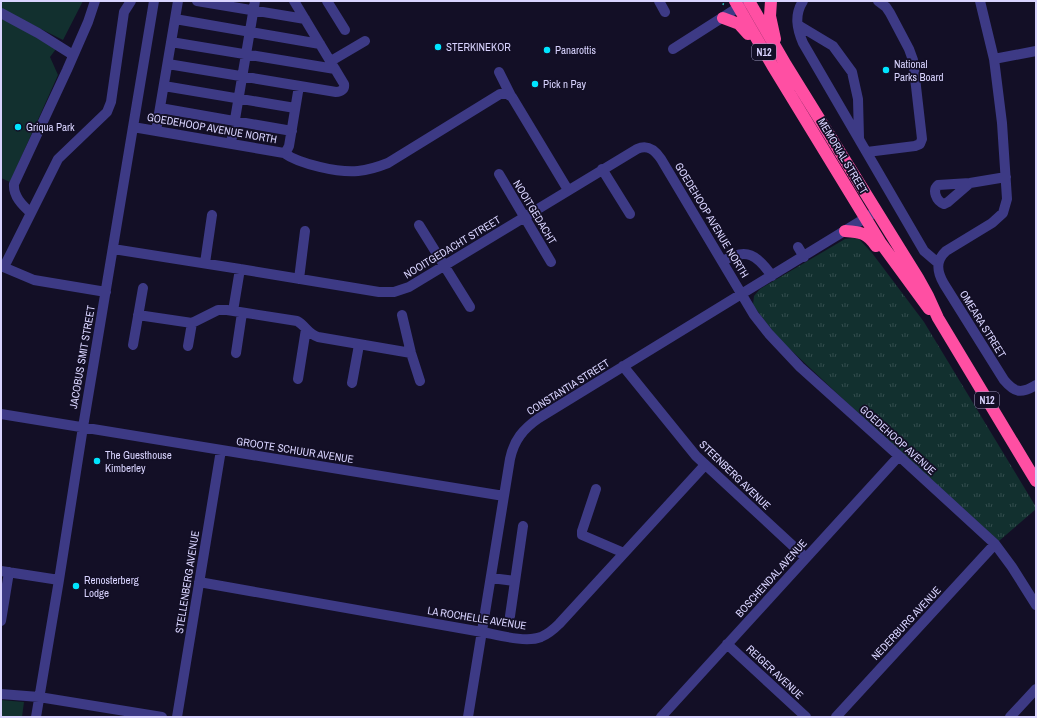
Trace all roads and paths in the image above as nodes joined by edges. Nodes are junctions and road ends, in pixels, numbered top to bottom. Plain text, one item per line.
1 (95, 1) edge
2 (131, 1) edge
3 (154, 1) edge
4 (178, 1) edge
5 (197, 1) edge
6 (294, 1) edge
7 (327, 1) edge
8 (659, 1) edge
9 (771, 1) edge
10 (878, 1) edge
11 (980, 1) edge
12 (801, 2) edge
13 (741, 3) edge
14 (254, 6) edge
15 (665, 12) dead end
16 (1, 13) edge
17 (723, 18) junction
18 (175, 19) junction
19 (305, 19) junction
20 (798, 25) junction
21 (345, 30) dead end
22 (249, 33) junction
23 (365, 41) dead end
24 (171, 42) junction
25 (320, 44) junction
26 (673, 49) dead end
27 (1036, 51) edge
28 (778, 52) junction
29 (246, 54) junction
30 (74, 55) junction
31 (994, 59) junction
32 (168, 64) junction
33 (333, 65) junction
34 (772, 65) junction
35 (499, 72) dead end
36 (242, 76) junction
37 (164, 86) junction
38 (299, 86) junction
39 (511, 96) junction
40 (238, 99) junction
41 (160, 108) junction
42 (295, 108) junction
43 (234, 121) junction
44 (134, 127) junction
45 (156, 131) junction
46 (292, 131) junction
47 (859, 138) junction
48 (231, 143) junction
49 (284, 152) junction
50 (867, 152) junction
51 (661, 159) joint
52 (602, 169) junction
53 (499, 174) dead end
54 (1006, 177) junction
55 (970, 182) dead end
56 (568, 190) junction
57 (876, 212) junction
58 (31, 213) junction
59 (630, 214) dead end
60 (212, 215) dead end
61 (523, 217) junction
62 (865, 218) junction
63 (419, 225) dead end
64 (845, 230) junction
65 (305, 231) dead end
66 (798, 247) dead end
67 (113, 249) junction
68 (804, 257) junction
69 (723, 261) junction
70 (551, 262) dead end
71 (205, 263) junction
72 (938, 263) junction
73 (444, 266) junction
74 (2, 267) edge
75 (240, 269) junction
76 (772, 276) junction
77 (298, 279) junction
78 (142, 288) dead end
79 (106, 292) junction
80 (916, 292) junction
81 (743, 294) junction
82 (470, 307) dead end
83 (238, 312) junction
84 (138, 315) junction
85 (402, 315) dead end
86 (938, 318) junction
87 (192, 323) junction
88 (306, 329) junction
89 (133, 345) dead end
90 (359, 345) junction
91 (188, 346) dead end
92 (236, 353) dead end
93 (411, 353) junction
94 (623, 366) junction
95 (298, 379) dead end
96 (420, 381) dead end
97 (352, 383) dead end
98 (1036, 385) edge
99 (1, 414) edge
100 (83, 427) junction
101 (221, 450) junction
102 (899, 456) junction
103 (705, 465) junction
104 (1036, 481) edge
105 (596, 489) dead end
106 (504, 496) junction
107 (524, 526) dead end
108 (995, 544) junction
109 (624, 553) junction
110 (806, 558) junction
111 (5, 571) edge
112 (491, 578) junction
113 (59, 580) junction
114 (515, 581) junction
115 (199, 582) junction
116 (1036, 605) edge
117 (510, 616) dead end
118 (1, 621) edge
119 (482, 632) junction
120 (727, 644) junction
121 (1036, 688) edge
122 (1, 694) edge
123 (39, 697) junction
124 (36, 717) edge
125 (162, 717) edge
126 (177, 717) edge
127 (468, 717) edge
128 (661, 717) edge
129 (806, 717) edge
130 (836, 717) edge
131 (1010, 717) edge

1 - 30 street
2 - 58 street
3 - 44 street, JACOBUS SMIT STREET
4 - 18 street
5 - 14 street
6 - 19 street
7 - 21 street
8 - 15 street
9 - 28 highway
10 - 50 street
11 - 31 street
12 - 20 street
13 - 17 street
13 - 28 highway, MEMORIAL STREET / N12
13 - 34 highway, MEMORIAL STREET / N12
14 - 19 street
14 - 22 street
16 - 30 street
17 - 26 street
17 - 34 highway
18 - 22 street
18 - 24 street
19 - 25 street
20 - 47 street
20 - 47 street
22 - 25 street
22 - 29 street
23 - 33 street
24 - 29 street
24 - 32 street
25 - 33 street
27 - 31 street
28 - 57 highway, MEMORIAL STREET / N12
29 - 33 street
29 - 36 street
30 - 58 street
31 - 54 street
32 - 36 street
32 - 37 street
33 - 38 street
34 - 62 highway, MEMORIAL STREET / N12
35 - 39 street
36 - 38 street
36 - 40 street
37 - 40 street
37 - 41 street
38 - 42 street
39 - 49 street, GOEDEHOOP AVENUE NORTH
39 - 56 street
40 - 42 street
40 - 43 street
41 - 43 street
41 - 45 street
42 - 46 street
43 - 46 street
43 - 48 street
44 - 45 street, GOEDEHOOP AVENUE NORTH
44 - 67 street, JACOBUS SMIT STREET
45 - 48 street, GOEDEHOOP AVENUE NORTH
46 - 49 street
47 - 50 street
48 - 49 street, GOEDEHOOP AVENUE NORTH
50 - 72 street
51 - 52 street, NOOITGEDACHT STREET
51 - 69 street, GOEDEHOOP AVENUE NORTH
52 - 56 street, NOOITGEDACHT STREET
52 - 59 street
53 - 61 street, NOOITGEDACHT
54 - 55 street
54 - 72 street
56 - 61 street, NOOITGEDACHT STREET
57 - 62 street, CONSTANTIA STREET
57 - 86 highway, MEMORIAL STREET / N12
58 - 74 street
60 - 71 street
61 - 70 street, NOOITGEDACHT
61 - 73 street, NOOITGEDACHT STREET
62 - 64 street, CONSTANTIA STREET
62 - 80 highway, MEMORIAL STREET / N12
63 - 73 street
64 - 68 street, CONSTANTIA STREET
64 - 80 highway
65 - 77 street
66 - 68 street
67 - 71 street, NOOITGEDACHT STREET
67 - 79 street, JACOBUS SMIT STREET
68 - 76 street, CONSTANTIA STREET
69 - 76 street
69 - 81 street, GOEDEHOOP AVENUE NORTH
71 - 75 street, NOOITGEDACHT STREET
72 - 98 street, OMEARA STREET
73 - 77 street, NOOITGEDACHT STREET
73 - 82 street
74 - 79 street
75 - 77 street, NOOITGEDACHT STREET
75 - 83 street
76 - 81 street, CONSTANTIA STREET
78 - 84 street
79 - 100 street, JACOBUS SMIT STREET
80 - 86 highway, MEMORIAL STREET / N12
81 - 94 street, CONSTANTIA STREET
81 - 102 street, GOEDEHOOP AVENUE
83 - 87 street
83 - 88 street
83 - 92 street
84 - 87 street
84 - 89 street
85 - 93 street
86 - 104 highway, MEMORIAL STREET / N12
87 - 91 street
88 - 90 street
88 - 95 street
90 - 93 street
90 - 97 street
93 - 96 street
94 - 103 street, STEENBERG AVENUE
94 - 106 street, CONSTANTIA STREET
99 - 100 street, GROOTE SCHUUR AVENUE
100 - 101 street, GROOTE SCHUUR AVENUE
100 - 113 street, JACOBUS SMIT STREET
101 - 106 street, GROOTE SCHUUR AVENUE
101 - 115 street, STELLENBERG AVENUE
102 - 108 street, GOEDEHOOP AVENUE
102 - 110 street, BOSCHENDAL AVENUE
103 - 109 street, LA ROCHELLE AVENUE
103 - 110 street, STEENBERG AVENUE
105 - 109 street
106 - 112 street, CONSTANTIA STREET
107 - 114 street
108 - 116 street, GOEDEHOOP AVENUE
108 - 130 street, NEDERBURG AVENUE
109 - 119 street, LA ROCHELLE AVENUE
110 - 120 street, BOSCHENDAL AVENUE
111 - 113 street
111 - 118 street
112 - 114 street
112 - 119 street, CONSTANTIA STREET
113 - 123 street, JACOBUS SMIT STREET
114 - 117 street
115 - 119 street, LA ROCHELLE AVENUE
115 - 126 street, STELLENBERG AVENUE
119 - 127 street, CONSTANTIA STREET
120 - 128 street, BOSCHENDAL AVENUE
120 - 129 street, REIGER AVENUE
121 - 131 street
122 - 123 street
123 - 124 street, JACOBUS SMIT STREET
123 - 125 street

